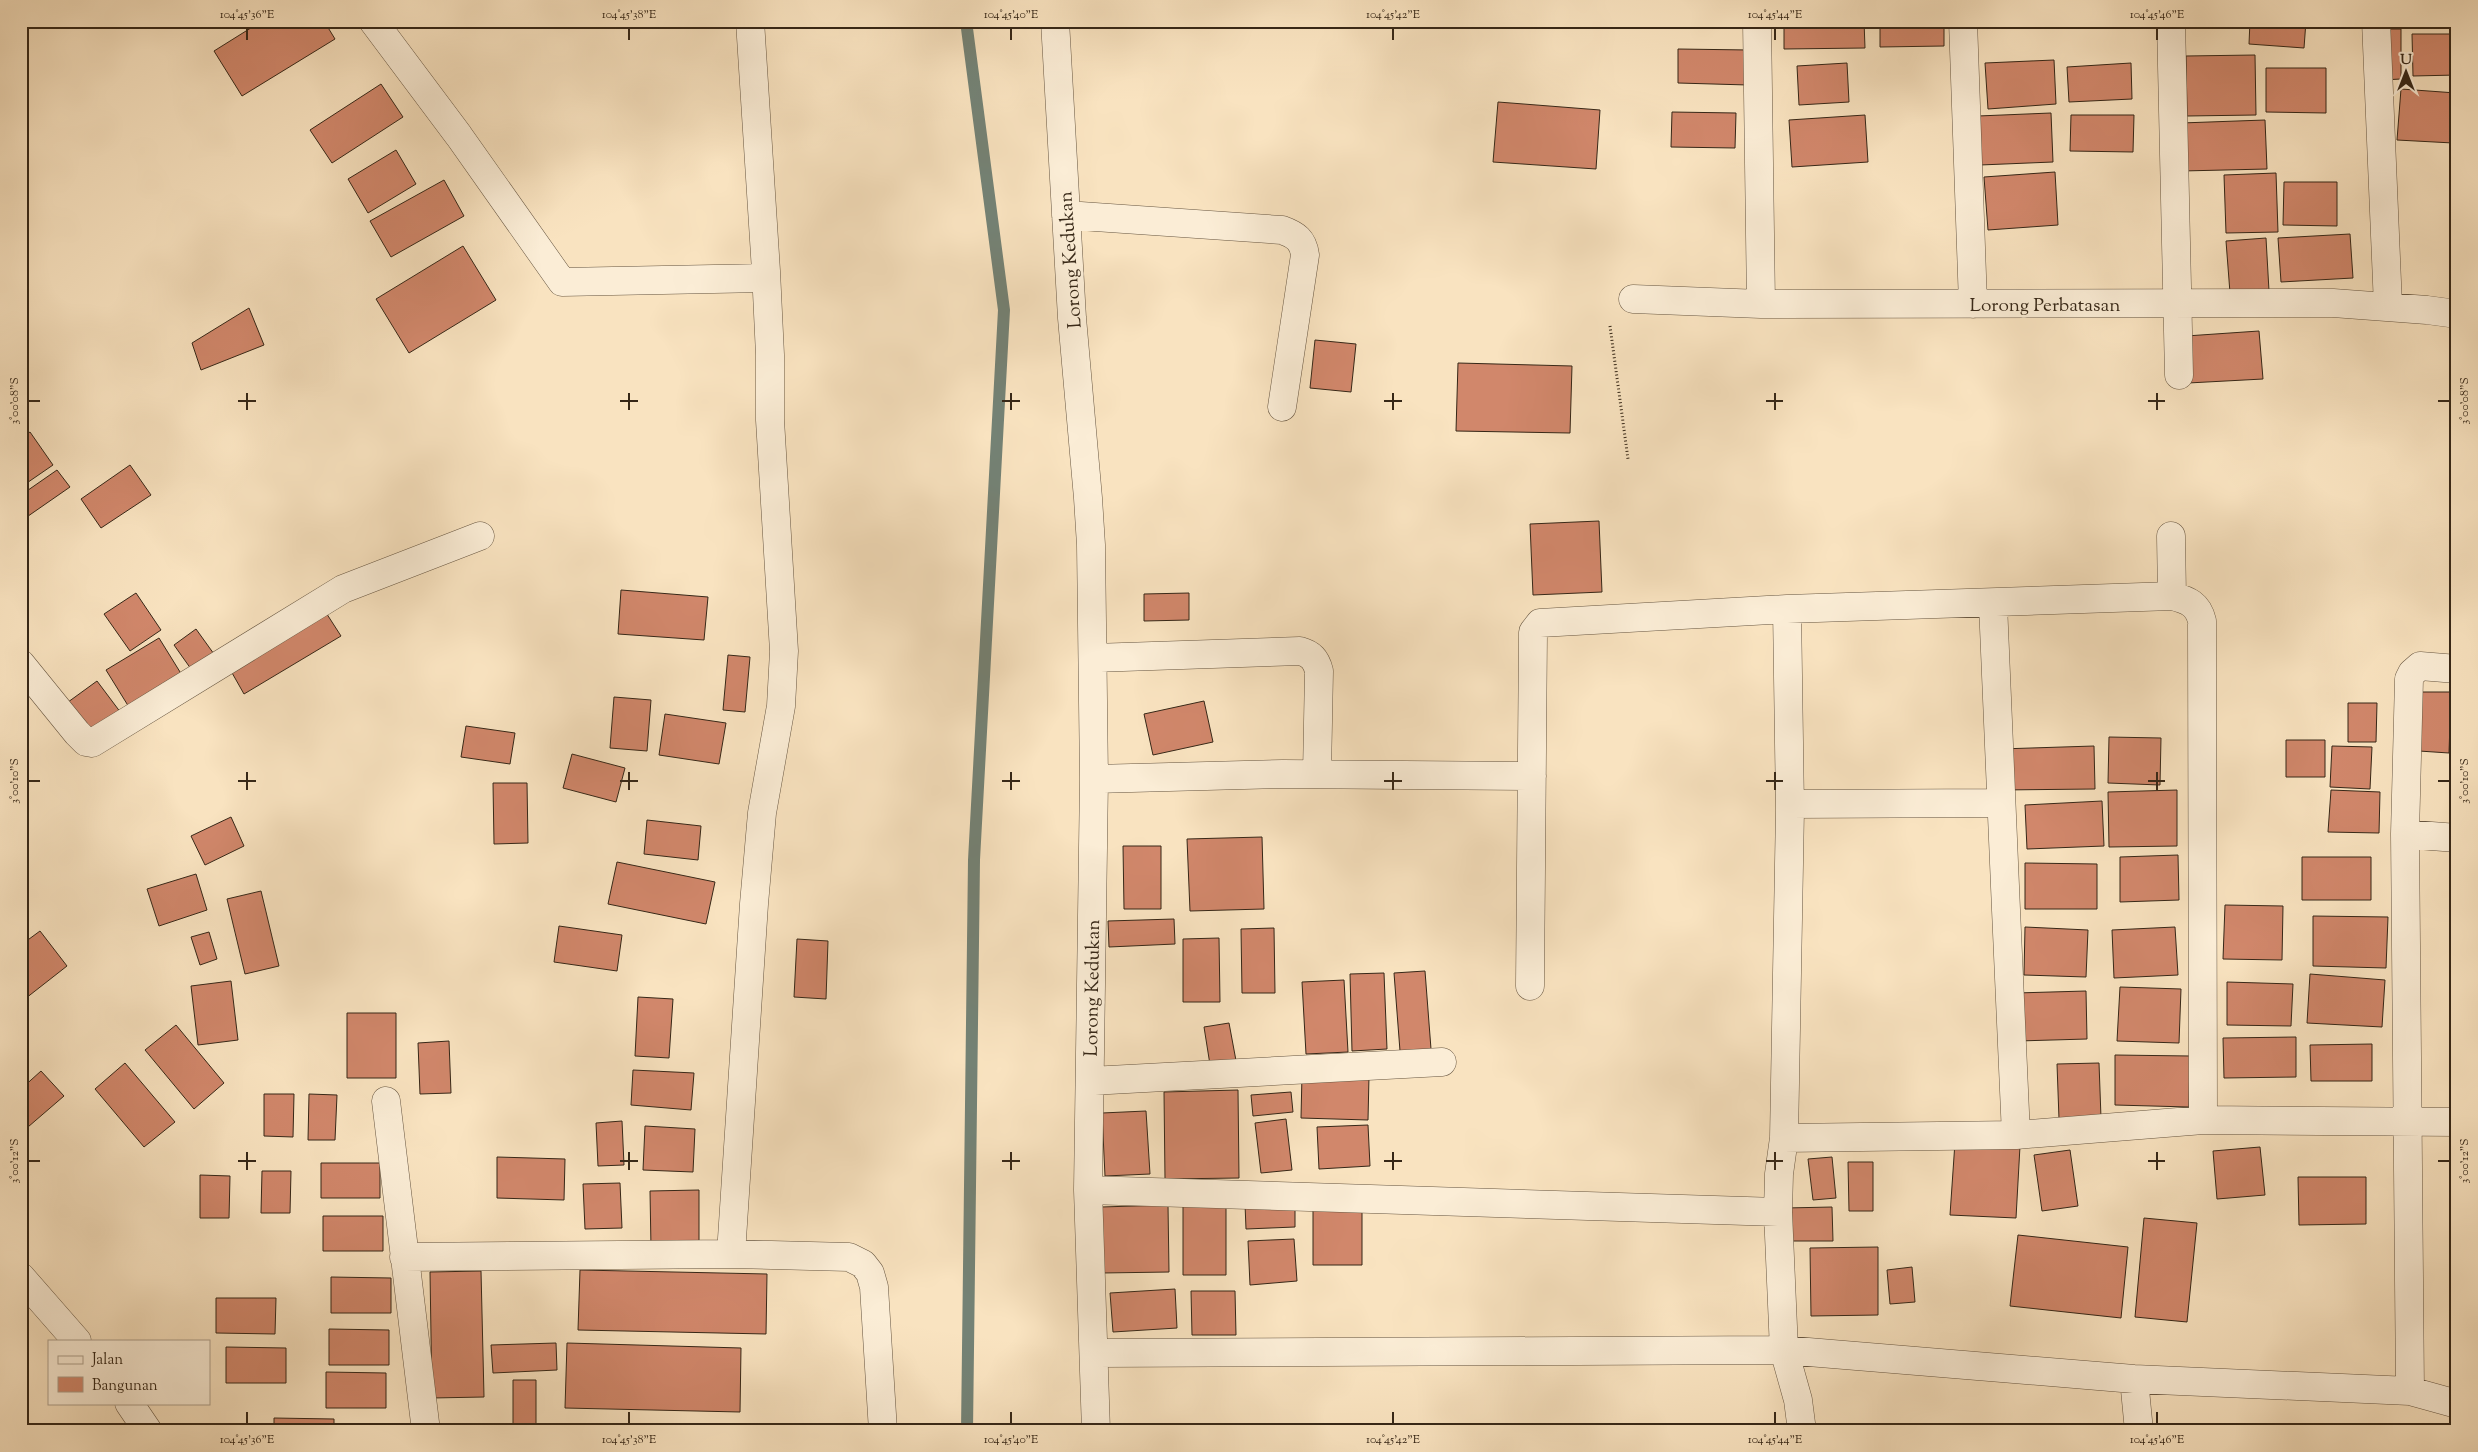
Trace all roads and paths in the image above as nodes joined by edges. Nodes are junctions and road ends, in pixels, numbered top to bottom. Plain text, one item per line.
1 (373, 21) edge
2 (750, 21) edge
3 (1055, 21) edge
4 (1757, 21) edge
5 (1963, 21) edge
6 (2171, 21) edge
7 (2376, 21) edge
8 (1066, 215) junction
9 (766, 278) junction
10 (1633, 299) joint
11 (2179, 303) junction
12 (1761, 304) junction
13 (1973, 304) junction
14 (2388, 306) junction
15 (2457, 314) edge
16 (2179, 374) dead end
17 (1282, 407) dead end
18 (1628, 459) dead end
19 (480, 536) dead end
20 (2171, 536) dead end
21 (2172, 596) junction
22 (1993, 604) junction
23 (1787, 609) junction
24 (1093, 658) junction
25 (21, 664) edge
26 (2457, 669) edge
27 (1317, 774) junction
28 (1532, 776) junction
29 (1094, 779) junction
30 (1999, 802) junction
31 (1790, 804) junction
32 (2406, 834) junction
33 (2457, 838) edge
34 (1530, 986) dead end
35 (1442, 1062) dead end
36 (1090, 1081) junction
37 (386, 1101) dead end
38 (2203, 1120) junction
39 (2407, 1120) junction
40 (2457, 1122) edge
41 (2016, 1135) junction
42 (1784, 1138) junction
43 (1088, 1190) junction
44 (1778, 1212) junction
45 (731, 1254) junction
46 (404, 1257) junction
47 (21, 1277) edge
48 (76, 1340) edge
49 (1784, 1350) junction
50 (1095, 1353) junction
51 (2134, 1379) junction
52 (2410, 1390) junction
53 (130, 1404) edge
54 (2457, 1404) edge
55 (148, 1431) edge
56 (426, 1431) edge
57 (883, 1431) edge
58 (1096, 1431) edge
59 (1802, 1431) edge
60 (2139, 1431) edge

1 - 9 street
2 - 9 street
3 - 8 street, Lorong Kedukan
4 - 12 street
5 - 13 street
6 - 11 street
7 - 14 street
8 - 17 street
8 - 24 street, Lorong Kedukan
9 - 45 street
10 - 12 street, Lorong Perbatasan
10 - 18 path
11 - 13 street, Lorong Perbatasan
11 - 14 street, Lorong Perbatasan
11 - 16 street
12 - 13 street, Lorong Perbatasan
14 - 15 street, Lorong Perbatasan
19 - 25 street
20 - 21 street
21 - 22 street
21 - 38 street
22 - 23 street
22 - 30 street
23 - 28 street
23 - 31 street
24 - 27 street
24 - 29 street, Lorong Kedukan
26 - 32 street
27 - 28 street
27 - 29 street
28 - 34 street
29 - 36 street, Lorong Kedukan
30 - 31 street
30 - 41 street
31 - 42 street
32 - 33 street
32 - 39 street
35 - 36 street
36 - 43 street, Lorong Kedukan
37 - 46 street
38 - 39 street
38 - 41 street
39 - 40 street
39 - 52 street
41 - 42 street
42 - 44 street
43 - 44 street
43 - 50 street, Lorong Kedukan
44 - 49 street
45 - 46 street
45 - 57 street
46 - 56 street
47 - 48 street
49 - 50 street
49 - 51 street
49 - 59 street
50 - 58 street, Lorong Kedukan
51 - 52 street
51 - 60 street
52 - 54 street
53 - 55 street

